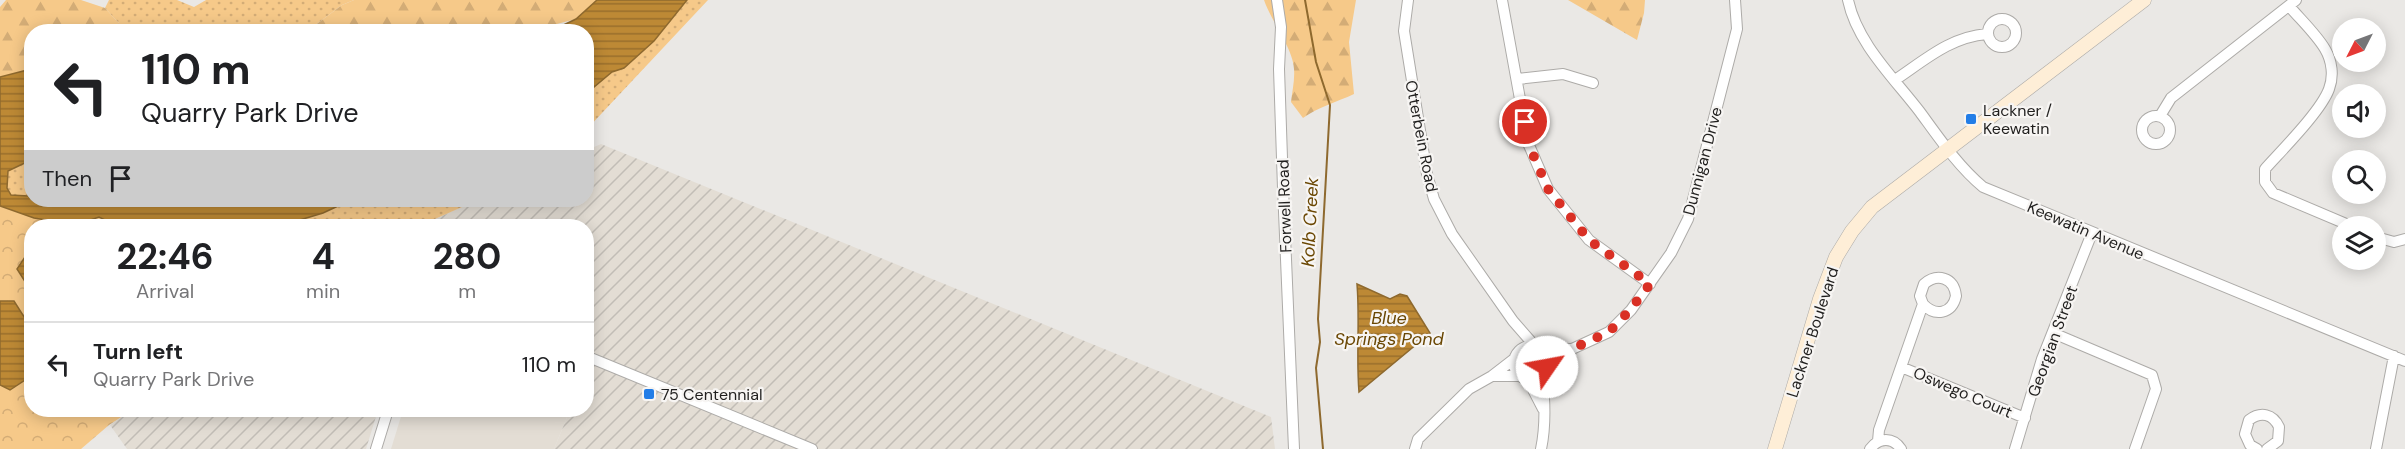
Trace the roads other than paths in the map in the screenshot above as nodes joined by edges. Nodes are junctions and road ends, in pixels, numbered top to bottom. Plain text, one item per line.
1 (1276, 0) edge
2 (1408, 0) edge
3 (1502, 0) edge
4 (1735, 0) edge
5 (1848, 0) edge
6 (2144, 0) edge
7 (2292, 3) edge
8 (1987, 34) dead end
9 (1518, 79) junction
10 (1895, 80) junction
11 (1593, 83) dead end
12 (2160, 116) dead end
13 (1948, 149) junction
14 (2332, 218) edge
15 (2092, 233) junction
16 (2405, 238) edge
17 (2386, 240) edge
18 (1650, 284) junction
19 (1923, 304) dead end
20 (1513, 321) junction
21 (2054, 333) junction
22 (1538, 347) junction
23 (1572, 349) junction
24 (1516, 355) junction
25 (2394, 356) junction
26 (594, 359) edge
27 (2405, 361) edge
28 (1901, 367) junction
29 (1544, 373) junction
30 (1492, 376) junction
31 (1523, 378) junction
32 (1543, 409) junction
33 (386, 417) edge
34 (2025, 418) junction
35 (1874, 445) edge
36 (376, 449) edge
37 (812, 449) edge
38 (1294, 449) edge
39 (1415, 449) edge
40 (1541, 449) edge
41 (1775, 449) edge
42 (1901, 449) edge
43 (2014, 449) edge
44 (2136, 449) edge
45 (2257, 449) edge
46 (2267, 449) edge
47 (2376, 449) edge

1 - 38 street, Forwell Road
2 - 20 street, Otterbein Road
3 - 9 street
4 - 18 street, Dunnigan Drive
5 - 10 street, Keewatin Avenue
6 - 13 main road, Lackner Boulevard
7 - 12 street
7 - 14 street
8 - 10 street
9 - 11 street
9 - 18 street
10 - 13 street, Keewatin Avenue
13 - 15 street, Keewatin Avenue
13 - 41 main road, Lackner Boulevard
15 - 21 street, Georgian Street
15 - 25 street, Keewatin Avenue
16 - 17 street
18 - 23 street, Dunnigan Drive
19 - 28 street, Oswego Court
20 - 22 street, Otterbein Road
20 - 24 street, Otterbein Road
21 - 34 street, Georgian Street
21 - 44 street
22 - 23 street, Dunnigan Drive
22 - 24 street
22 - 29 street, Otterbein Road
23 - 29 street, Dunnigan Drive
24 - 30 street
24 - 31 street, Otterbein Road
25 - 27 street, Keewatin Avenue
25 - 47 street
26 - 37 street
28 - 34 street, Oswego Court
28 - 35 street, Oswego Court
29 - 31 street
29 - 32 street, Otterbein Road
30 - 31 street
30 - 39 street
31 - 32 street, Otterbein Road
32 - 40 street, Otterbein Road
33 - 36 street
34 - 43 street, Georgian Street
35 - 42 street, Oswego Court
45 - 46 street

